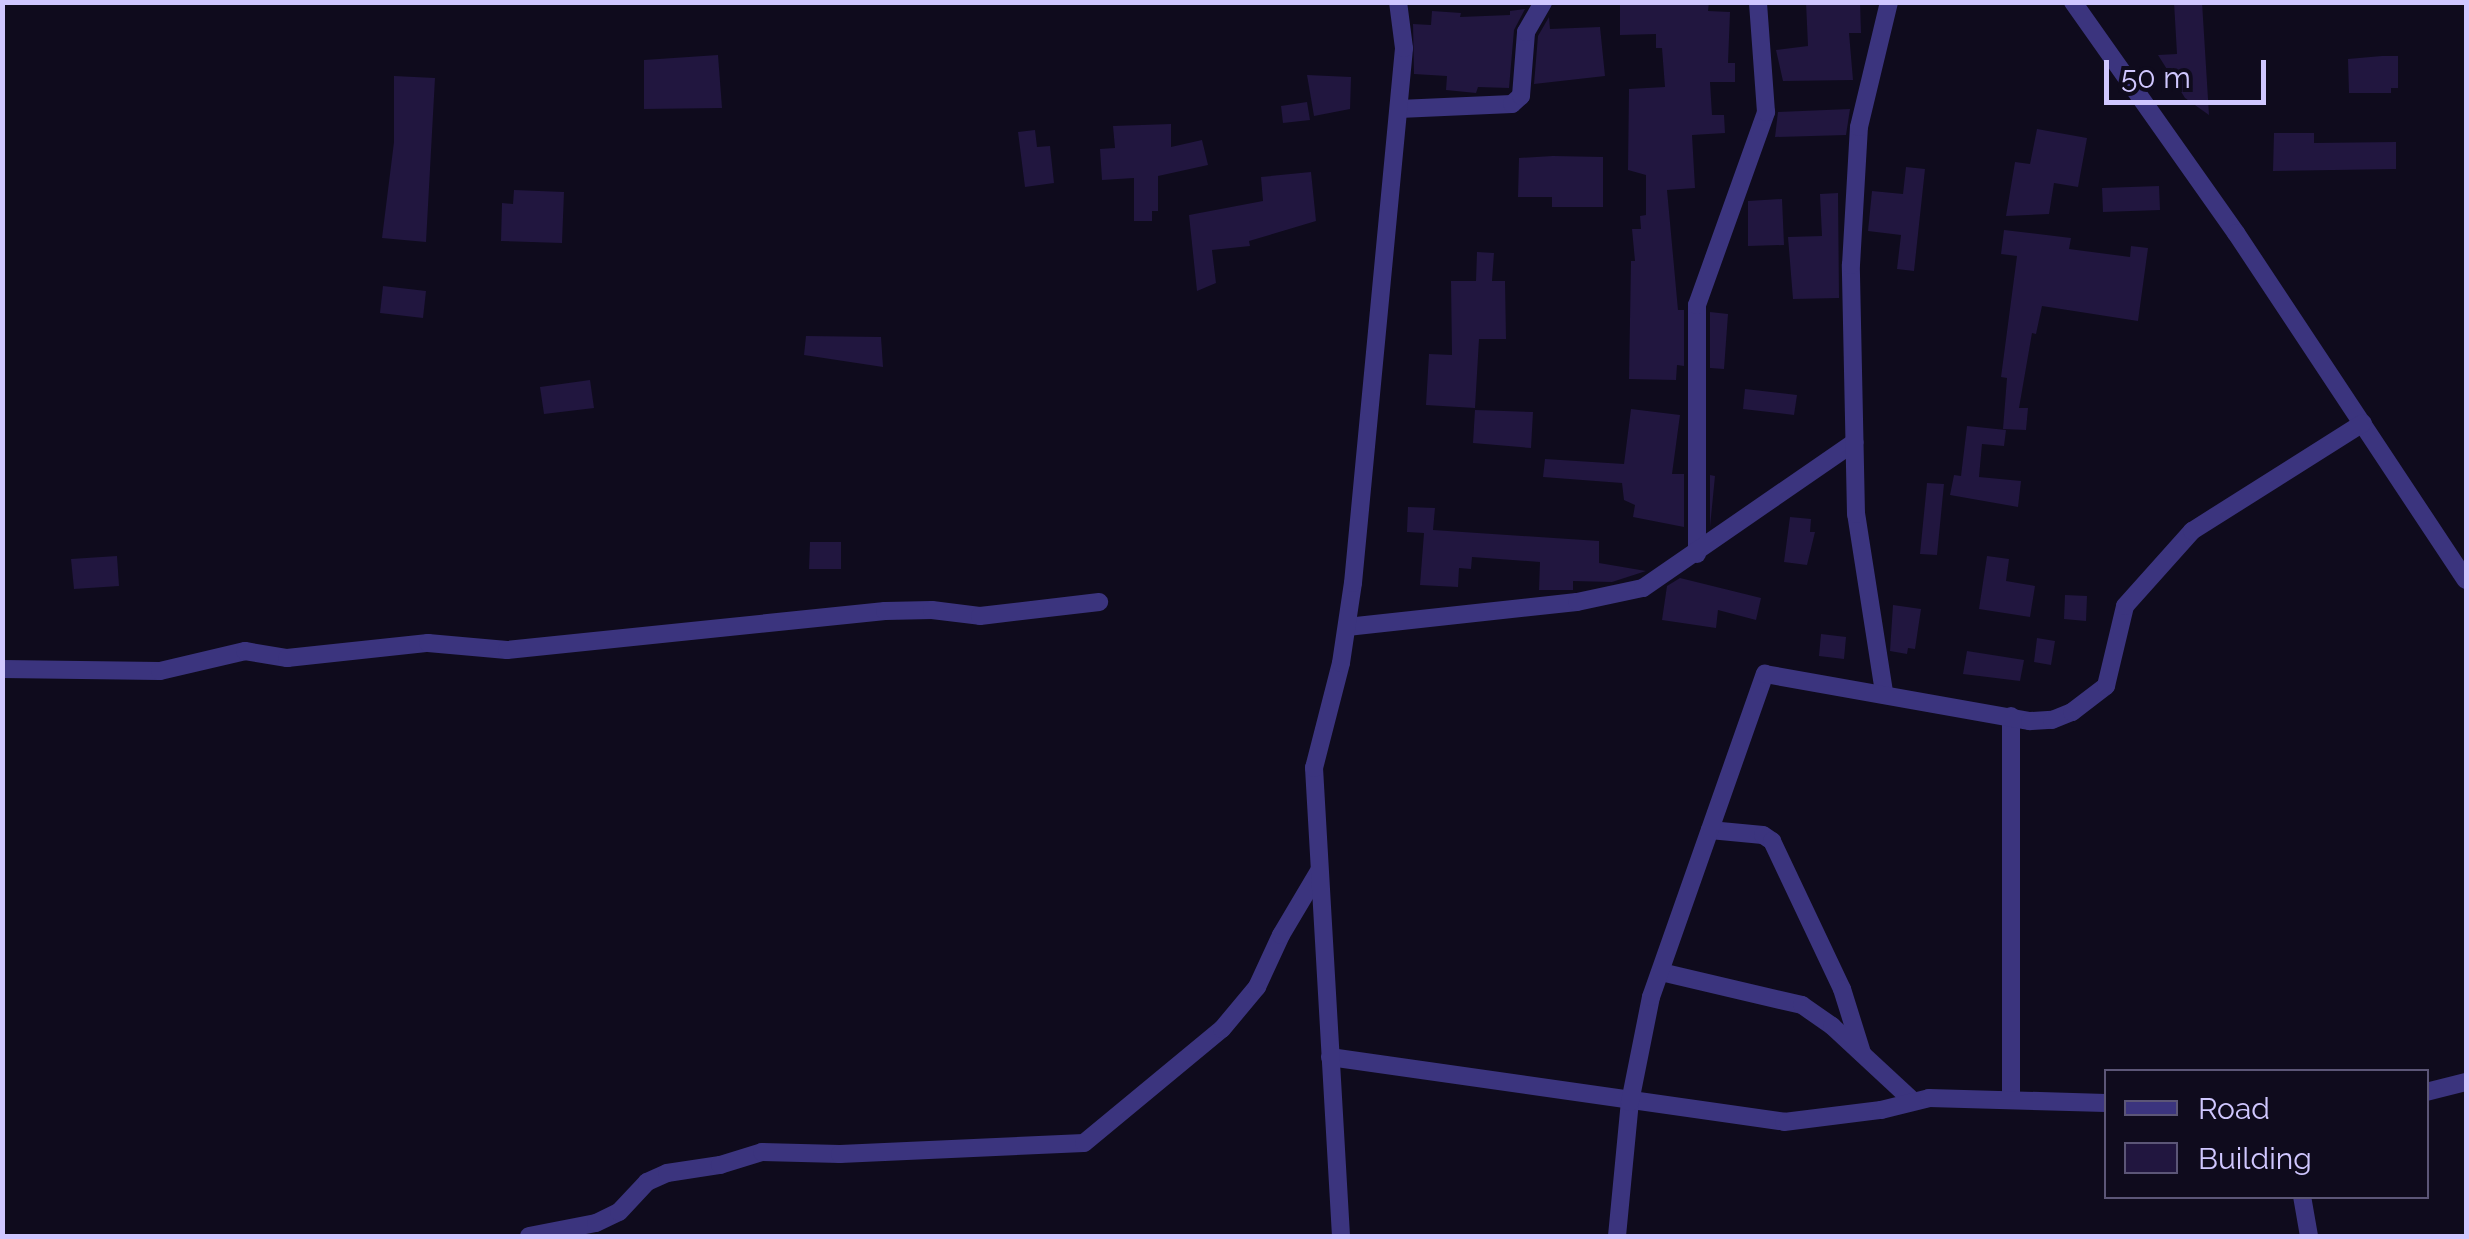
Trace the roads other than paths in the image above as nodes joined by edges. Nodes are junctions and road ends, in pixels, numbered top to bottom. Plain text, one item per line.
1 (1398, 2) edge
2 (1543, 2) edge
3 (1758, 2) edge
4 (1889, 2) edge
5 (2073, 2) edge
6 (1399, 109) junction
7 (2363, 423) junction
8 (1855, 442) junction
9 (1696, 554) junction
10 (2466, 580) edge
11 (1099, 602) dead end
12 (1347, 627) junction
13 (2, 668) edge
14 (1884, 692) junction
15 (2011, 716) junction
16 (1710, 830) junction
17 (1320, 871) junction
18 (1661, 972) junction
19 (1862, 1053) junction
20 (1330, 1057) junction
21 (2466, 1082) edge
22 (2429, 1091) edge
23 (2012, 1098) junction
24 (1912, 1100) junction
25 (1630, 1102) junction
26 (2104, 1103) edge
27 (2302, 1199) edge
28 (529, 1236) edge
29 (1341, 1236) edge
30 (1617, 1236) edge
31 (2308, 1236) edge

1 - 6 street
2 - 6 street
3 - 9 street
4 - 8 street
5 - 7 street
6 - 12 street
7 - 10 street
7 - 15 street
8 - 9 street
8 - 14 street
9 - 12 street
11 - 13 street
12 - 17 street
14 - 15 street
14 - 16 street
15 - 23 street
16 - 18 street
16 - 19 street
17 - 20 street
17 - 28 street
18 - 19 street
18 - 25 street
19 - 24 street
20 - 25 street
20 - 29 street
21 - 22 street
23 - 24 street
23 - 26 street
24 - 25 street
25 - 30 street
27 - 31 street

